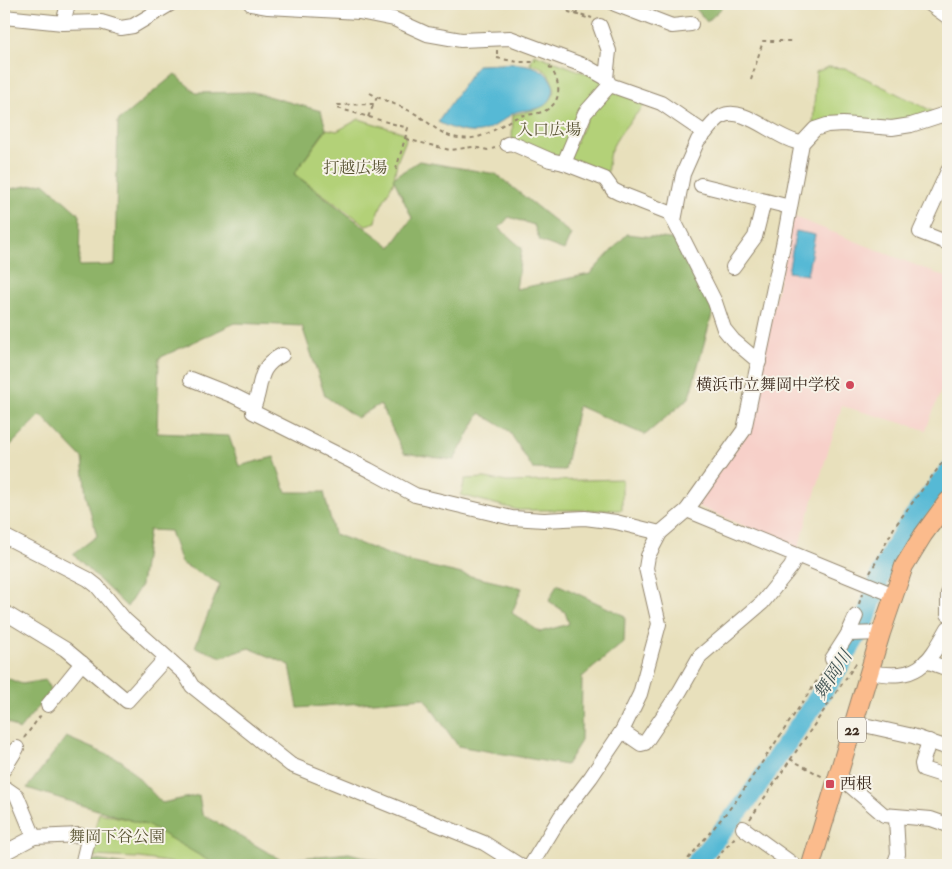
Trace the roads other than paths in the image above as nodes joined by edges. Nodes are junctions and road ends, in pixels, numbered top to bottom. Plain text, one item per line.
1 (68, 4) edge
2 (170, 4) edge
3 (251, 4) edge
4 (615, 4) edge
5 (930, 4) edge
6 (948, 16) edge
7 (4, 17) edge
8 (63, 23) junction
9 (691, 24) dead end
10 (600, 26) road end
11 (608, 81) junction
12 (948, 112) edge
13 (704, 133) junction
14 (802, 142) junction
15 (507, 144) road end
16 (564, 163) junction
17 (948, 171) edge
18 (701, 185) dead end
19 (764, 201) junction
20 (790, 207) junction
21 (674, 221) junction
22 (948, 242) edge
23 (733, 267) dead end
24 (282, 355) dead end
25 (759, 362) junction
26 (191, 379) dead end
27 (254, 406) junction
28 (948, 502) edge
29 (687, 510) junction
30 (660, 533) junction
31 (4, 536) edge
32 (796, 556) junction
33 (889, 594) junction
34 (948, 594) edge
35 (948, 611) edge
36 (4, 612) edge
37 (856, 616) road end
38 (948, 628) edge
39 (851, 634) junction
40 (876, 634) junction
41 (166, 658) junction
42 (832, 659) road end
43 (926, 661) junction
44 (82, 662) junction
45 (864, 666) junction
46 (948, 669) edge
47 (48, 705) road end
48 (855, 723) junction
49 (622, 731) junction
50 (929, 741) junction
51 (17, 748) road end
52 (948, 748) edge
53 (4, 769) edge
54 (948, 777) edge
55 (838, 779) junction
56 (4, 787) edge
57 (896, 818) junction
58 (948, 825) edge
59 (743, 828) road end
60 (34, 837) junction
61 (4, 853) edge
62 (82, 865) edge
63 (520, 865) edge
64 (531, 865) edge
65 (794, 865) edge
66 (811, 865) edge
67 (894, 865) edge

1 - 8 street
2 - 8 street
3 - 11 street
4 - 9 street
5 - 6 street
7 - 8 street
10 - 11 street
11 - 13 street
11 - 16 street
12 - 14 street
13 - 14 street
13 - 21 street
14 - 20 street
15 - 16 street
16 - 21 street
17 - 22 street
18 - 19 street
19 - 20 street
19 - 23 street
20 - 25 street
21 - 25 street
24 - 27 street
25 - 29 street
26 - 27 street
27 - 30 street
28 - 33 main road, 22
29 - 30 street
29 - 32 street
30 - 49 street
31 - 41 street
32 - 33 street
32 - 49 street
33 - 40 main road, 22
34 - 35 street
36 - 44 street
37 - 39 street
38 - 43 street
39 - 40 street
39 - 42 street
40 - 45 main road, 22
41 - 44 street
41 - 63 street
43 - 45 street
43 - 46 street
44 - 47 street
45 - 48 main road, 22
48 - 50 street
48 - 55 main road, 22
49 - 64 street
50 - 52 street
50 - 54 street
51 - 53 street
55 - 57 street
55 - 66 main road, 22
56 - 60 street
57 - 58 street
57 - 67 street
59 - 65 street
60 - 61 street
60 - 62 street

